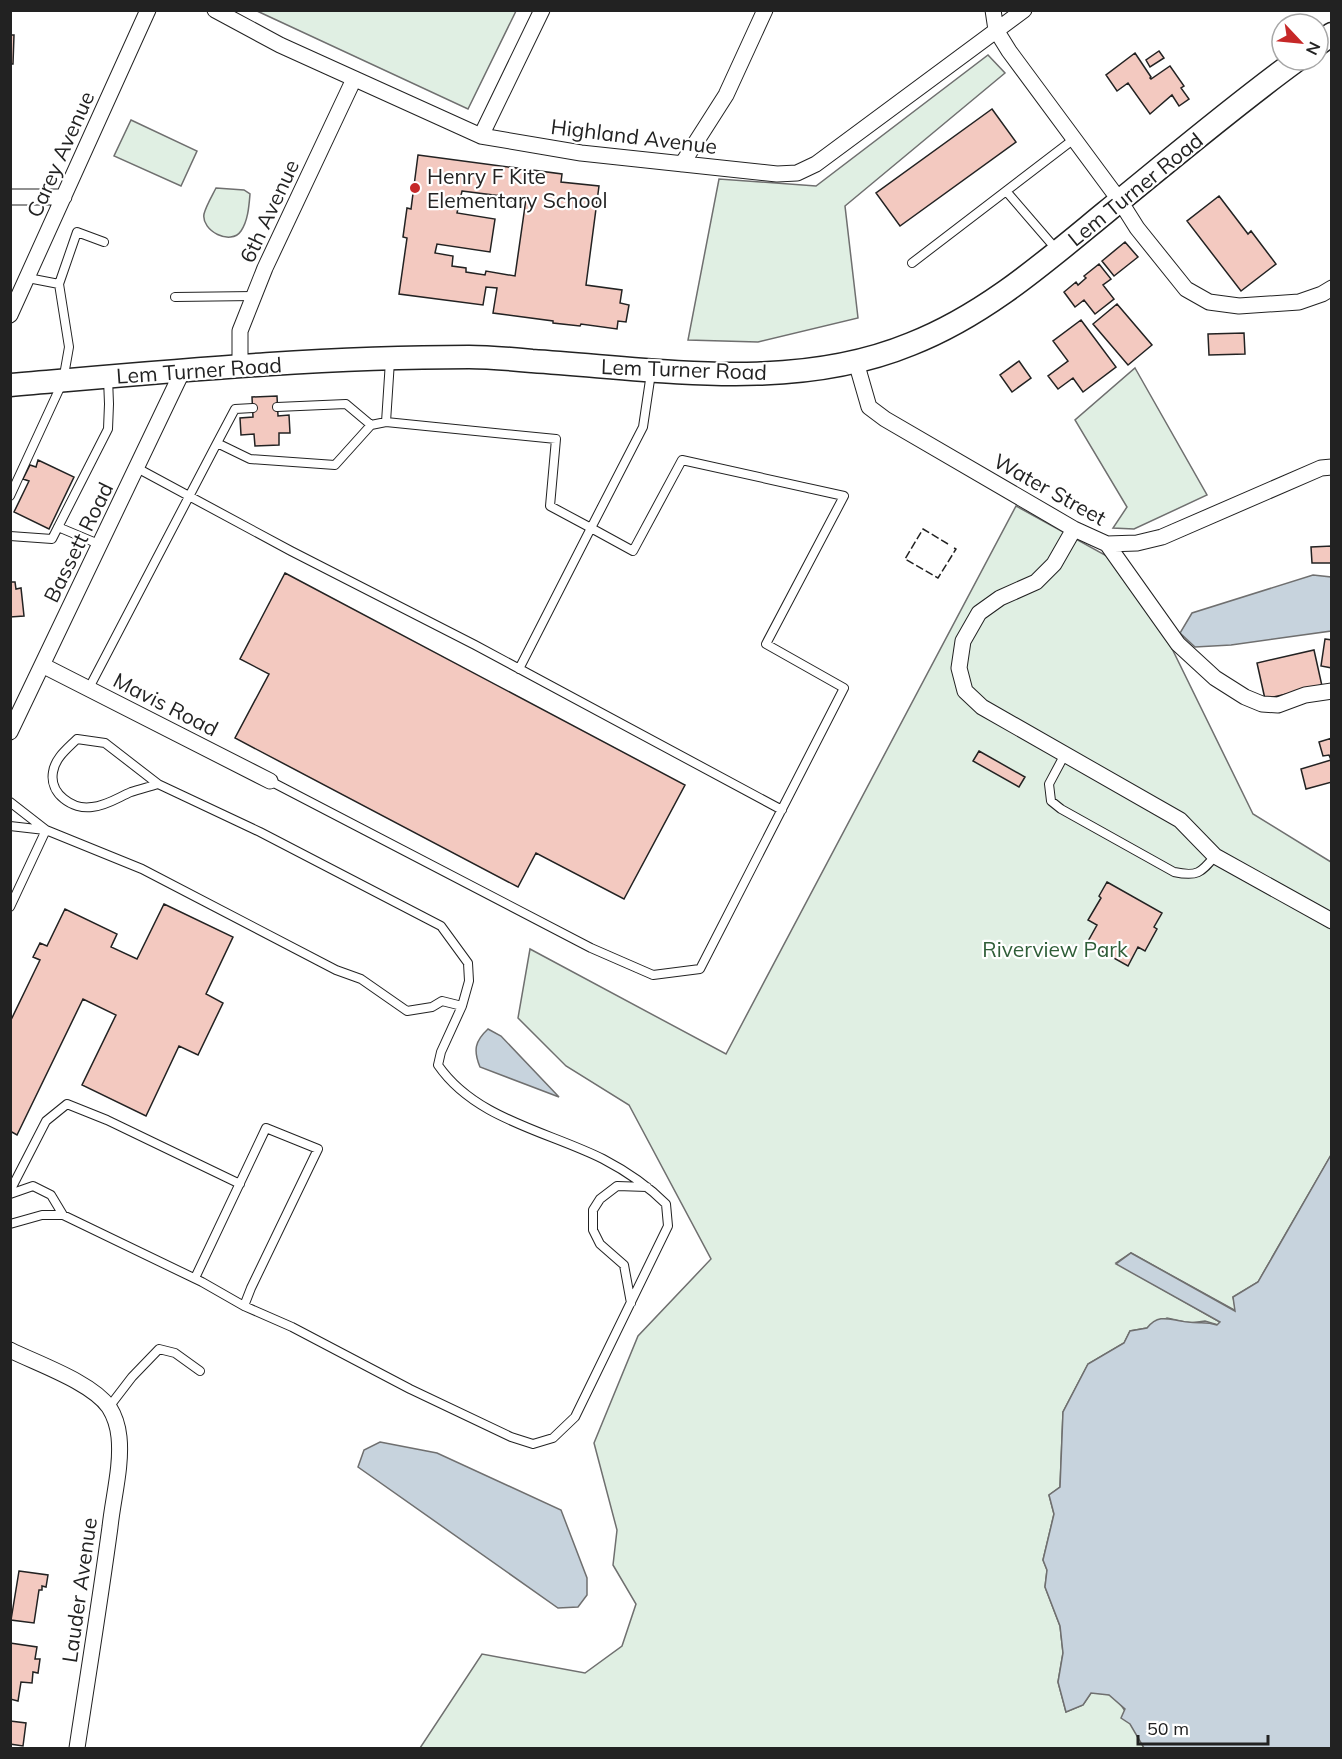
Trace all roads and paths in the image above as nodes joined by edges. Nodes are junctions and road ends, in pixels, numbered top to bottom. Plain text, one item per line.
1 (148, 10) edge
2 (215, 10) edge
3 (542, 10) edge
4 (765, 10) edge
5 (993, 10) edge
6 (1024, 10) edge
7 (996, 30) junction
8 (1281, 72) edge
9 (354, 79) junction
10 (481, 136) junction
11 (1074, 139) junction
12 (682, 164) junction
13 (1006, 191) junction
14 (10, 197) edge
15 (64, 197) junction
16 (1120, 201) junction
17 (104, 242) dead end
18 (1058, 252) junction
19 (912, 262) dead end
20 (28, 278) junction
21 (59, 284) junction
22 (1332, 288) edge
23 (254, 296) junction
24 (175, 297) dead end
25 (10, 315) edge
26 (390, 357) junction
27 (856, 362) junction
28 (240, 366) junction
29 (651, 369) junction
30 (183, 370) junction
31 (108, 377) junction
32 (63, 381) junction
33 (10, 385) edge
34 (277, 407) dead end
35 (253, 408) dead end
36 (386, 422) junction
37 (371, 425) junction
38 (217, 443) junction
39 (1332, 467) edge
40 (137, 468) junction
41 (10, 496) edge
42 (191, 496) junction
43 (58, 527) junction
44 (591, 528) junction
45 (1074, 529) junction
46 (10, 536) edge
47 (1107, 544) junction
48 (101, 545) junction
49 (42, 665) junction
50 (519, 669) junction
51 (90, 688) junction
52 (1332, 691) edge
53 (10, 732) edge
54 (1065, 754) junction
55 (270, 781) joint
56 (158, 784) junction
57 (10, 802) edge
58 (782, 810) junction
59 (10, 826) edge
60 (46, 830) junction
61 (1215, 856) junction
62 (10, 907) edge
63 (1332, 921) edge
64 (462, 1006) junction
65 (240, 1184) junction
66 (649, 1187) junction
67 (10, 1192) edge
68 (63, 1215) junction
69 (10, 1224) edge
70 (195, 1278) junction
71 (631, 1304) junction
72 (244, 1306) junction
73 (10, 1350) edge
74 (200, 1371) dead end
75 (109, 1407) junction
76 (77, 1749) edge

1 - 15 street, Carey Avenue
2 - 9 street, Highland Avenue
3 - 10 street
4 - 12 street
5 - 7 street
6 - 7 street, Highland Avenue
7 - 11 street
7 - 12 street, Highland Avenue
8 - 16 main road, Lem Turner Road
9 - 10 street, Highland Avenue
9 - 23 street, 6th Avenue
10 - 12 street, Highland Avenue
11 - 13 lane
11 - 16 street
13 - 18 lane
13 - 19 lane
14 - 15 street
15 - 20 street, Carey Avenue
16 - 18 main road, Lem Turner Road
16 - 22 street
17 - 21 lane
18 - 27 main road, Lem Turner Road
20 - 21 lane
20 - 25 street, Carey Avenue
21 - 32 lane
23 - 24 lane
23 - 28 street, 6th Avenue
26 - 28 main road, Lem Turner Road
26 - 29 main road, Lem Turner Road
26 - 36 lane
27 - 29 main road, Lem Turner Road
27 - 45 street, Water Street
28 - 30 main road, Lem Turner Road
29 - 44 lane
30 - 31 main road, Lem Turner Road
30 - 40 street, Bassett Road
31 - 32 main road, Lem Turner Road
31 - 43 lane
32 - 33 main road, Lem Turner Road
32 - 41 lane
34 - 37 lane
35 - 38 lane
36 - 37 lane
36 - 44 lane
37 - 38 lane
38 - 42 lane
39 - 47 street, Water Street
40 - 42 lane
40 - 48 street, Bassett Road
42 - 50 lane
42 - 51 lane
43 - 46 lane
43 - 48 lane
44 - 50 lane
44 - 58 lane
45 - 47 street, Water Street
45 - 54 street
47 - 52 street
48 - 49 street, Bassett Road
49 - 51 street, Mavis Road
49 - 53 street, Bassett Road
50 - 58 lane
51 - 55 street, Mavis Road
54 - 61 street
54 - 61 lane
55 - 58 lane
56 - 56 lane
56 - 64 lane
57 - 60 lane
59 - 60 lane
60 - 62 lane
60 - 64 lane
61 - 63 street
64 - 66 lane
65 - 67 lane
65 - 70 lane
65 - 72 lane
66 - 71 lane
66 - 71 lane
67 - 68 lane
68 - 69 lane
68 - 70 lane
70 - 72 lane
71 - 72 lane
73 - 75 street
74 - 75 lane
75 - 76 street, Lauder Avenue

